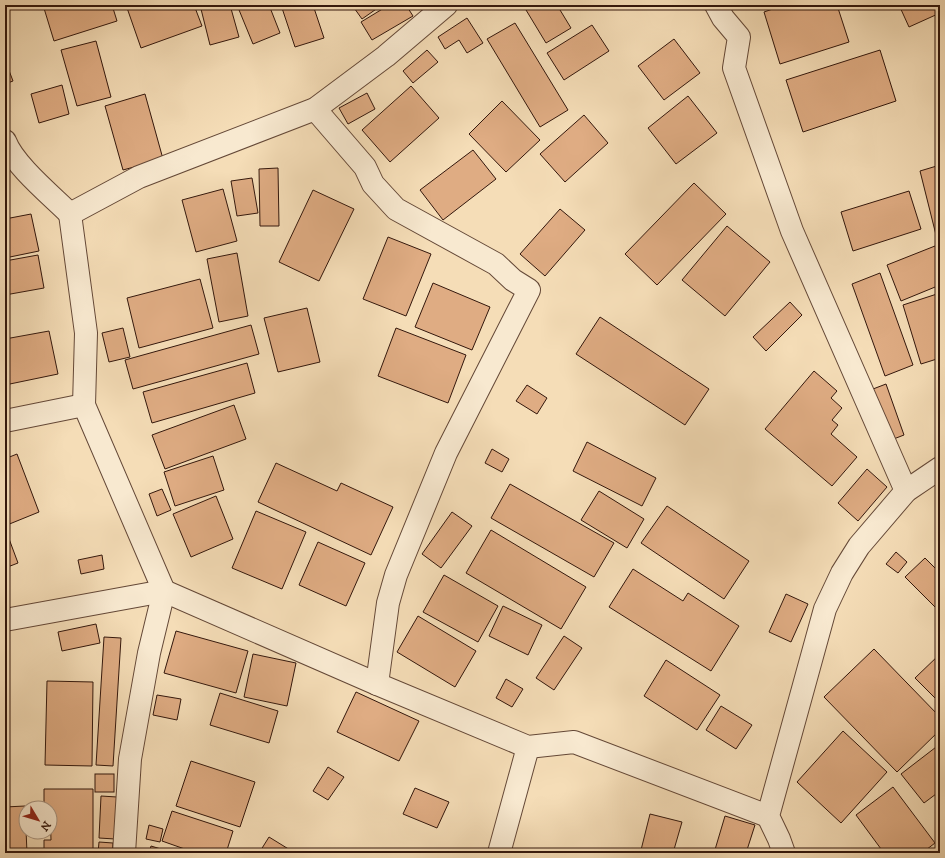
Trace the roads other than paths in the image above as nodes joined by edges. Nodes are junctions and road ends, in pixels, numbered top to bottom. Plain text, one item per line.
1 (446, 5) edge
2 (716, 5) edge
3 (315, 109) junction
4 (5, 141) edge
5 (70, 214) junction
6 (84, 405) junction
7 (5, 421) edge
8 (940, 468) edge
9 (906, 490) junction
10 (164, 591) junction
11 (5, 620) edge
12 (377, 684) junction
13 (528, 747) junction
14 (768, 816) junction
15 (124, 853) edge
16 (499, 853) edge
17 (784, 853) edge

1 - 3 street
2 - 9 street
3 - 5 street
3 - 12 street
4 - 5 street
5 - 6 street
6 - 7 street
6 - 10 street
8 - 9 street
9 - 14 street
10 - 11 street
10 - 12 street
10 - 15 street
12 - 13 street
13 - 14 street
13 - 16 street
14 - 17 street

